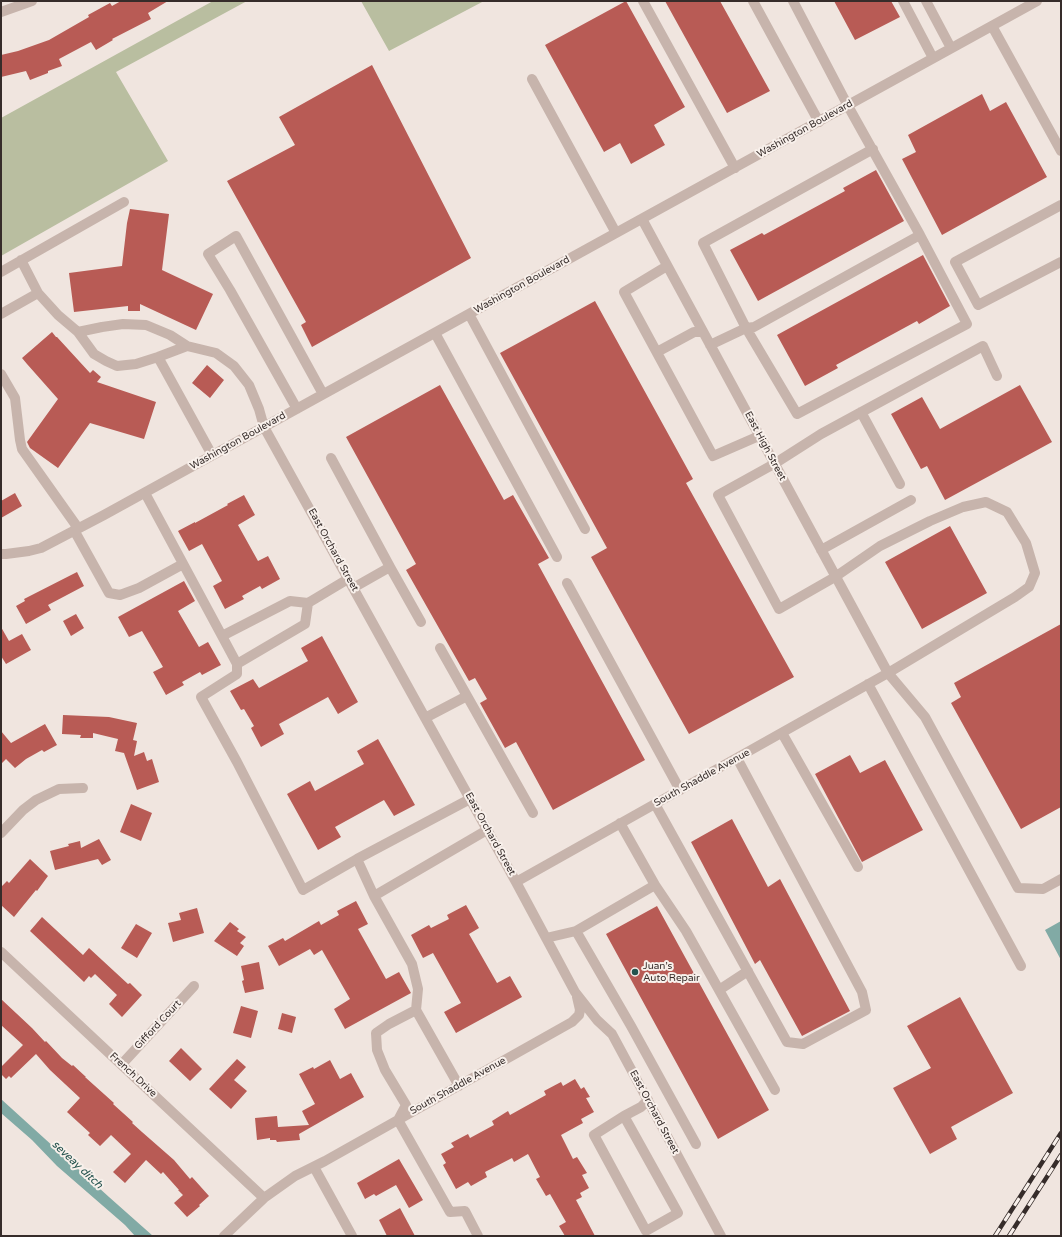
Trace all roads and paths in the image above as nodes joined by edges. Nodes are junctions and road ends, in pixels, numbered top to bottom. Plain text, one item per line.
1 (32, 1) edge
2 (643, 1) edge
3 (753, 1) edge
4 (793, 1) edge
5 (903, 1) edge
6 (926, 1) edge
7 (1033, 2) edge
8 (1, 12) edge
9 (992, 26) junction
10 (952, 48) junction
11 (934, 58) junction
12 (532, 79) dead end
13 (848, 106) junction
14 (819, 122) junction
15 (873, 149) junction
16 (1061, 151) edge
17 (735, 168) junction
18 (124, 202) dead end
19 (1061, 206) edge
20 (642, 219) junction
21 (616, 233) junction
22 (920, 235) junction
23 (21, 260) junction
24 (1061, 262) edge
25 (667, 266) junction
26 (1, 272) edge
27 (38, 293) junction
28 (1, 314) edge
29 (469, 314) junction
30 (746, 328) junction
31 (78, 332) junction
32 (703, 332) junction
33 (434, 333) junction
34 (710, 345) junction
35 (187, 346) junction
36 (657, 352) junction
37 (158, 357) junction
38 (1, 374) edge
39 (998, 376) dead end
40 (323, 394) junction
41 (297, 409) junction
42 (861, 412) junction
43 (264, 427) junction
44 (759, 436) junction
45 (212, 455) junction
46 (331, 458) dead end
47 (774, 464) junction
48 (900, 484) dead end
49 (144, 493) junction
50 (911, 500) dead end
51 (585, 529) dead end
52 (76, 530) junction
53 (820, 550) junction
54 (1, 554) edge
55 (557, 557) dead end
56 (183, 564) junction
57 (390, 566) junction
58 (836, 577) junction
59 (351, 583) junction
60 (567, 583) dead end
61 (308, 603) junction
62 (421, 622) dead end
63 (222, 636) junction
64 (440, 648) dead end
65 (237, 664) junction
66 (888, 674) junction
67 (868, 684) junction
68 (467, 696) junction
69 (425, 718) junction
70 (782, 733) junction
71 (737, 758) junction
72 (83, 788) dead end
73 (680, 790) junction
74 (470, 799) junction
75 (655, 804) junction
76 (533, 813) dead end
77 (620, 823) junction
78 (487, 830) junction
79 (1, 833) edge
80 (357, 859) junction
81 (858, 867) dead end
82 (1061, 879) edge
83 (516, 882) junction
84 (655, 885) junction
85 (374, 896) junction
86 (576, 931) junction
87 (546, 938) junction
88 (1, 952) edge
89 (1021, 966) dead end
90 (748, 971) junction
91 (194, 986) dead end
92 (719, 990) junction
93 (575, 992) junction
94 (416, 1010) junction
95 (122, 1064) junction
96 (459, 1086) junction
97 (775, 1090) dead end
98 (648, 1100) junction
99 (624, 1116) junction
100 (398, 1120) junction
101 (696, 1144) dead end
102 (314, 1166) junction
103 (264, 1198) junction
104 (224, 1236) edge
105 (352, 1236) edge
106 (478, 1236) edge
107 (721, 1236) edge

1 - 8 street
2 - 17 street
3 - 14 street
4 - 13 street
5 - 11 street
6 - 10 street
7 - 9 street, Washington Boulevard
9 - 10 street, Washington Boulevard
9 - 16 street
10 - 11 street, Washington Boulevard
11 - 13 street, Washington Boulevard
12 - 21 street
13 - 14 street, Washington Boulevard
13 - 15 street
14 - 17 street, Washington Boulevard
15 - 22 street
15 - 30 street
17 - 20 street, Washington Boulevard
18 - 23 street
19 - 24 street
20 - 21 street, Washington Boulevard
20 - 25 street, East High Street
21 - 29 street, Washington Boulevard
22 - 30 street
22 - 30 street
23 - 26 street
23 - 27 street
25 - 32 street, East High Street
25 - 36 street
27 - 28 street
27 - 31 street
29 - 33 street, Washington Boulevard
29 - 51 street
30 - 34 street
31 - 35 street, East Orchard Street
31 - 37 street
32 - 34 street, East High Street
32 - 36 street
33 - 40 street, Washington Boulevard
33 - 55 street
34 - 44 street, East High Street
35 - 37 street
35 - 43 street, East Orchard Street
36 - 44 street
37 - 45 street
38 - 52 street
39 - 42 street
40 - 41 street, Washington Boulevard
40 - 41 street
41 - 43 street, Washington Boulevard
42 - 47 street
42 - 48 street
43 - 45 street, Washington Boulevard
43 - 59 street, East Orchard Street
44 - 47 street, East High Street
45 - 49 street, Washington Boulevard
46 - 57 street
47 - 53 street, East High Street
47 - 58 street, South Shaddle Avenue
49 - 52 street, Washington Boulevard
49 - 56 street
50 - 53 street
52 - 54 street, Washington Boulevard
52 - 56 street
53 - 58 street, East High Street
56 - 63 street
57 - 59 street
57 - 62 street
58 - 66 street, East High Street
58 - 66 street, South Shaddle Avenue
59 - 61 street
59 - 69 street, East Orchard Street
60 - 73 street
61 - 63 street
61 - 65 street
63 - 65 street
64 - 68 street
65 - 80 street
66 - 67 street, South Shaddle Avenue
66 - 82 street, East High Street
67 - 70 street, South Shaddle Avenue
67 - 89 street
68 - 69 street
68 - 76 street
69 - 74 street, East Orchard Street
70 - 71 street, South Shaddle Avenue
70 - 81 street
71 - 73 street, South Shaddle Avenue
71 - 90 street
72 - 79 street
73 - 75 street, South Shaddle Avenue
74 - 78 street, East Orchard Street
74 - 80 street
75 - 77 street, South Shaddle Avenue
75 - 90 street
77 - 83 street, South Shaddle Avenue
77 - 84 street
78 - 83 street, East Orchard Street
78 - 85 street
80 - 85 street
83 - 87 street, East Orchard Street
84 - 86 street
84 - 92 street
85 - 94 street
86 - 87 street
86 - 101 street
87 - 93 street, East Orchard Street
88 - 95 street, French Drive
90 - 92 street
91 - 95 street, Gifford Court
92 - 97 street
93 - 96 street, South Shaddle Avenue
93 - 98 street, East Orchard Street
94 - 96 street
94 - 100 street
95 - 103 street, French Drive
96 - 100 street, South Shaddle Avenue
98 - 99 street
98 - 107 street, East Orchard Street
99 - 99 street
100 - 102 street, South Shaddle Avenue
100 - 106 street
102 - 103 street, South Shaddle Avenue
102 - 105 street
103 - 104 street, South Shaddle Avenue

